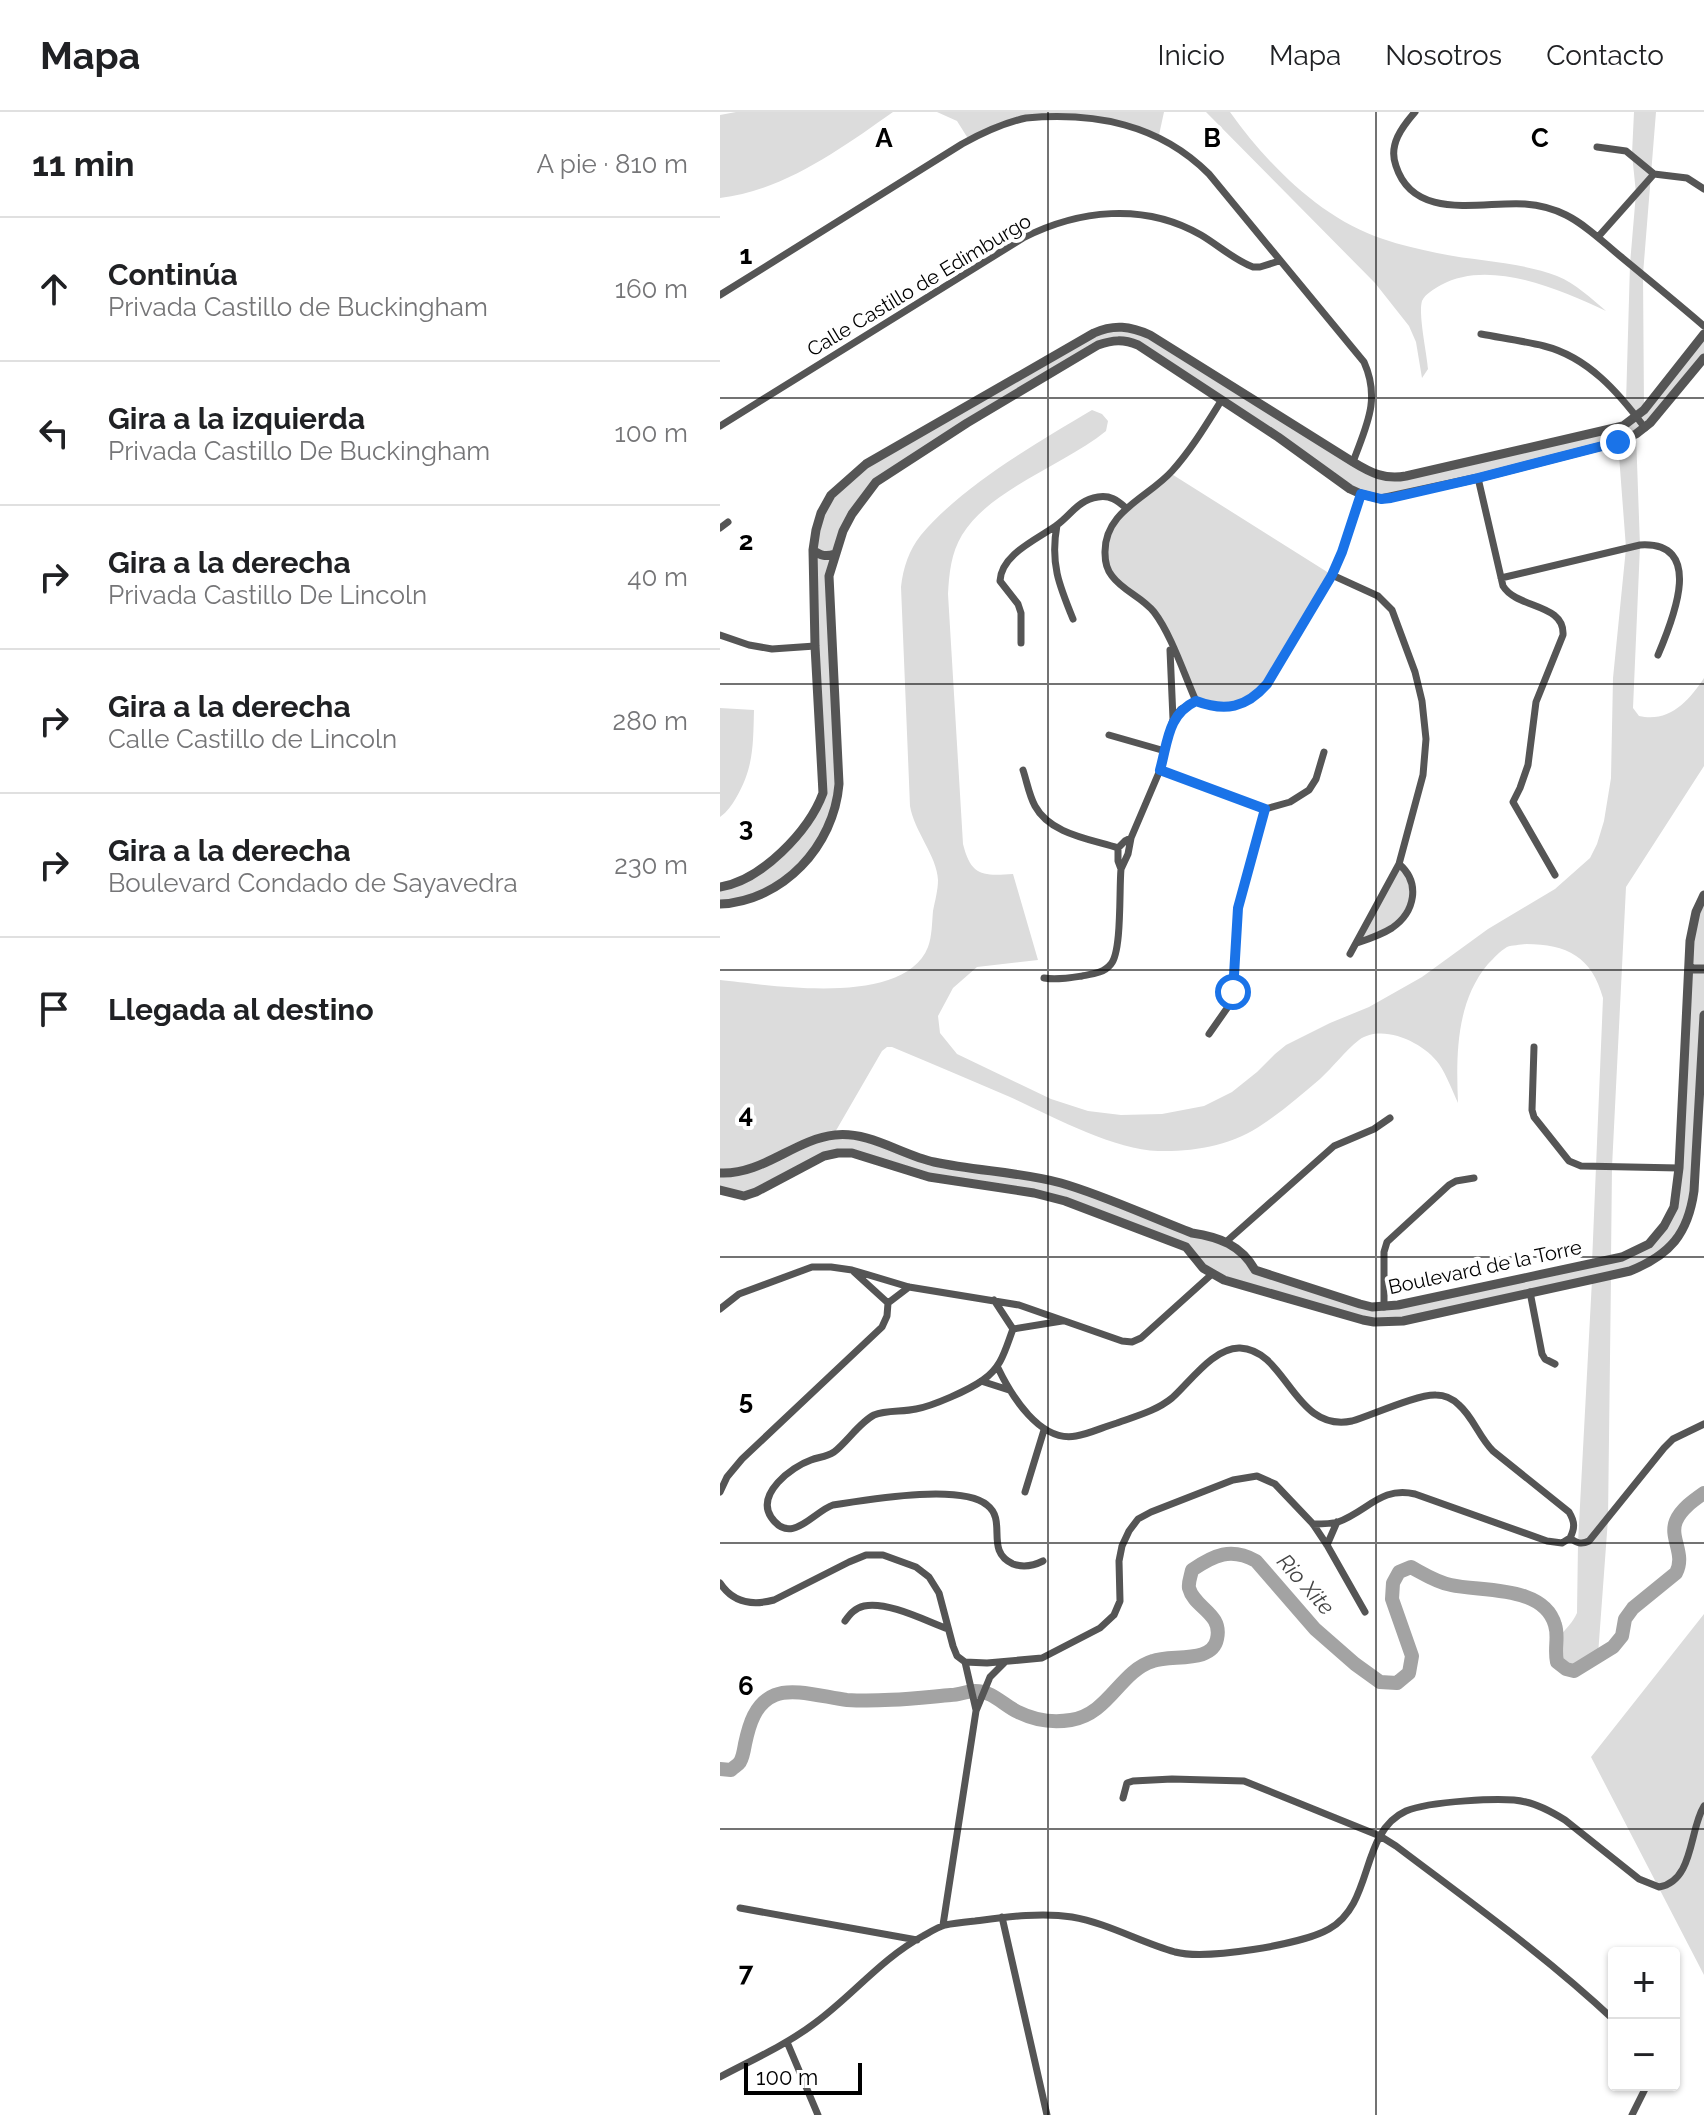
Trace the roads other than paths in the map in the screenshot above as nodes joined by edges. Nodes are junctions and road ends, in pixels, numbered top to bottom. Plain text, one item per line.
1 (1415, 112) edge
2 (1597, 147) dead end
3 (1654, 174) junction
4 (1704, 189) edge
5 (1598, 237) junction
6 (1279, 261) junction
7 (720, 295) edge
8 (1704, 326) edge
9 (1481, 334) dead end
10 (1704, 334) edge
11 (1704, 358) edge
12 (1221, 401) junction
13 (1637, 417) junction
14 (1289, 424) junction
15 (720, 426) edge
16 (1645, 428) junction
17 (1278, 437) junction
18 (1353, 462) junction
19 (866, 464) junction
20 (1388, 478) junction
21 (1478, 478) junction
22 (876, 482) junction
23 (1361, 494) junction
24 (1391, 498) junction
25 (1126, 508) junction
26 (728, 522) dead end
27 (1057, 525) junction
28 (720, 528) edge
29 (813, 550) junction
30 (835, 554) junction
31 (1332, 575) junction
32 (1501, 578) junction
33 (1073, 619) dead end
34 (720, 635) edge
35 (1170, 642) junction
36 (1021, 643) dead end
37 (815, 646) junction
38 (1658, 655) dead end
39 (1196, 701) junction
40 (1173, 719) junction
41 (1109, 735) dead end
42 (1165, 751) junction
43 (1324, 752) dead end
44 (1023, 770) dead end
45 (1160, 770) junction
46 (819, 804) junction
47 (1265, 809) junction
48 (832, 820) junction
49 (1131, 838) junction
50 (1118, 848) junction
51 (1399, 864) junction
52 (1121, 869) junction
53 (756, 873) junction
54 (1555, 875) dead end
55 (720, 887) edge
56 (771, 889) junction
57 (1704, 895) edge
58 (720, 904) edge
59 (1357, 943) junction
60 (1350, 954) dead end
61 (1690, 967) junction
62 (1704, 969) edge
63 (1044, 978) dead end
64 (1704, 1015) edge
65 (1209, 1034) dead end
66 (1534, 1047) dead end
67 (1390, 1118) dead end
68 (1679, 1168) junction
69 (720, 1173) edge
70 (1474, 1178) dead end
71 (720, 1190) edge
72 (1192, 1233) junction
73 (1227, 1241) junction
74 (1186, 1247) junction
75 (852, 1270) junction
76 (1255, 1270) junction
77 (1212, 1274) junction
78 (1245, 1285) junction
79 (909, 1287) junction
80 (1530, 1292) junction
81 (994, 1300) junction
82 (888, 1303) junction
83 (1384, 1307) junction
84 (720, 1309) edge
85 (1064, 1321) junction
86 (1013, 1329) junction
87 (1555, 1364) dead end
88 (998, 1368) junction
89 (981, 1381) junction
90 (1009, 1390) junction
91 (1704, 1424) edge
92 (1044, 1430) junction
93 (720, 1492) edge
94 (1025, 1492) dead end
95 (1337, 1522) junction
96 (1313, 1524) junction
97 (1570, 1538) junction
98 (1327, 1545) junction
99 (1043, 1561) dead end
100 (720, 1583) edge
101 (1365, 1612) dead end
102 (845, 1621) dead end
103 (948, 1629) junction
104 (965, 1662) junction
105 (1005, 1662) junction
106 (977, 1696) junction
107 (1123, 1798) dead end
108 (1704, 1806) edge
109 (1380, 1836) junction
110 (740, 1908) dead end
111 (1002, 1917) junction
112 (943, 1925) junction
113 (917, 1940) junction
114 (1613, 2019) edge
115 (787, 2042) junction
116 (720, 2077) edge
117 (1644, 2091) edge
118 (818, 2115) edge
119 (1047, 2115) edge
120 (1632, 2115) edge

1 - 5 street
2 - 3 street
3 - 4 street
3 - 5 street
5 - 8 street
6 - 7 street
6 - 15 street, Calle Castillo de Edimburgo
6 - 18 street
9 - 13 street
10 - 13 street
11 - 16 street
12 - 17 street
12 - 22 street
12 - 25 street
13 - 16 street
13 - 20 street
14 - 17 street
14 - 18 street
14 - 19 street
16 - 21 street
17 - 23 street
18 - 20 street
19 - 22 street
19 - 29 street
20 - 24 street
21 - 24 street
21 - 32 street
22 - 30 street
23 - 24 street
23 - 31 street
25 - 27 street
25 - 35 street
26 - 28 street
27 - 33 street
27 - 36 street
29 - 30 street
29 - 37 street
30 - 48 street
31 - 39 street
31 - 51 street
32 - 38 street
32 - 54 street
34 - 37 street
35 - 39 street
35 - 40 street
37 - 46 street
39 - 40 street
40 - 42 street
41 - 42 street
42 - 45 street
43 - 47 street
44 - 50 street
45 - 47 street
45 - 49 street
46 - 48 street
46 - 53 street
47 - 65 street
48 - 56 street
49 - 50 street
49 - 52 street
50 - 52 street
51 - 59 street
51 - 59 street
52 - 63 street
53 - 55 street
53 - 56 street
56 - 58 street
57 - 61 street, Boulevard de la Torre
59 - 60 street
61 - 62 street
61 - 68 street, Boulevard de la Torre
64 - 80 street, Boulevard de la Torre
66 - 68 street
67 - 73 street
68 - 83 street, Boulevard de la Torre
69 - 72 street
70 - 83 street
71 - 74 street, Boulevard de la Torre
72 - 73 street
72 - 74 street
73 - 76 street, Boulevard de la Torre
74 - 77 street, Boulevard de la Torre
75 - 79 street
75 - 82 street
75 - 84 street
76 - 78 street
76 - 83 street, Boulevard de la Torre
77 - 78 street, Boulevard de la Torre
77 - 85 street
78 - 80 street, Boulevard de la Torre
79 - 81 street
79 - 82 street
80 - 87 street
81 - 85 street
81 - 86 street
82 - 93 street
85 - 86 street
86 - 88 street
88 - 89 street
88 - 90 street
89 - 90 street
89 - 99 street
90 - 92 street
91 - 97 street
92 - 94 street
92 - 97 street
95 - 96 street
95 - 97 street
95 - 98 street
96 - 98 street
96 - 105 street
98 - 101 street
100 - 103 street
102 - 103 street
103 - 104 street
104 - 105 street
104 - 106 street
105 - 106 street
106 - 112 street
107 - 109 street
108 - 109 street
109 - 111 street
109 - 114 street
110 - 113 street
111 - 112 street
111 - 119 street
112 - 113 street
113 - 115 street
115 - 116 street
115 - 118 street
117 - 120 street

